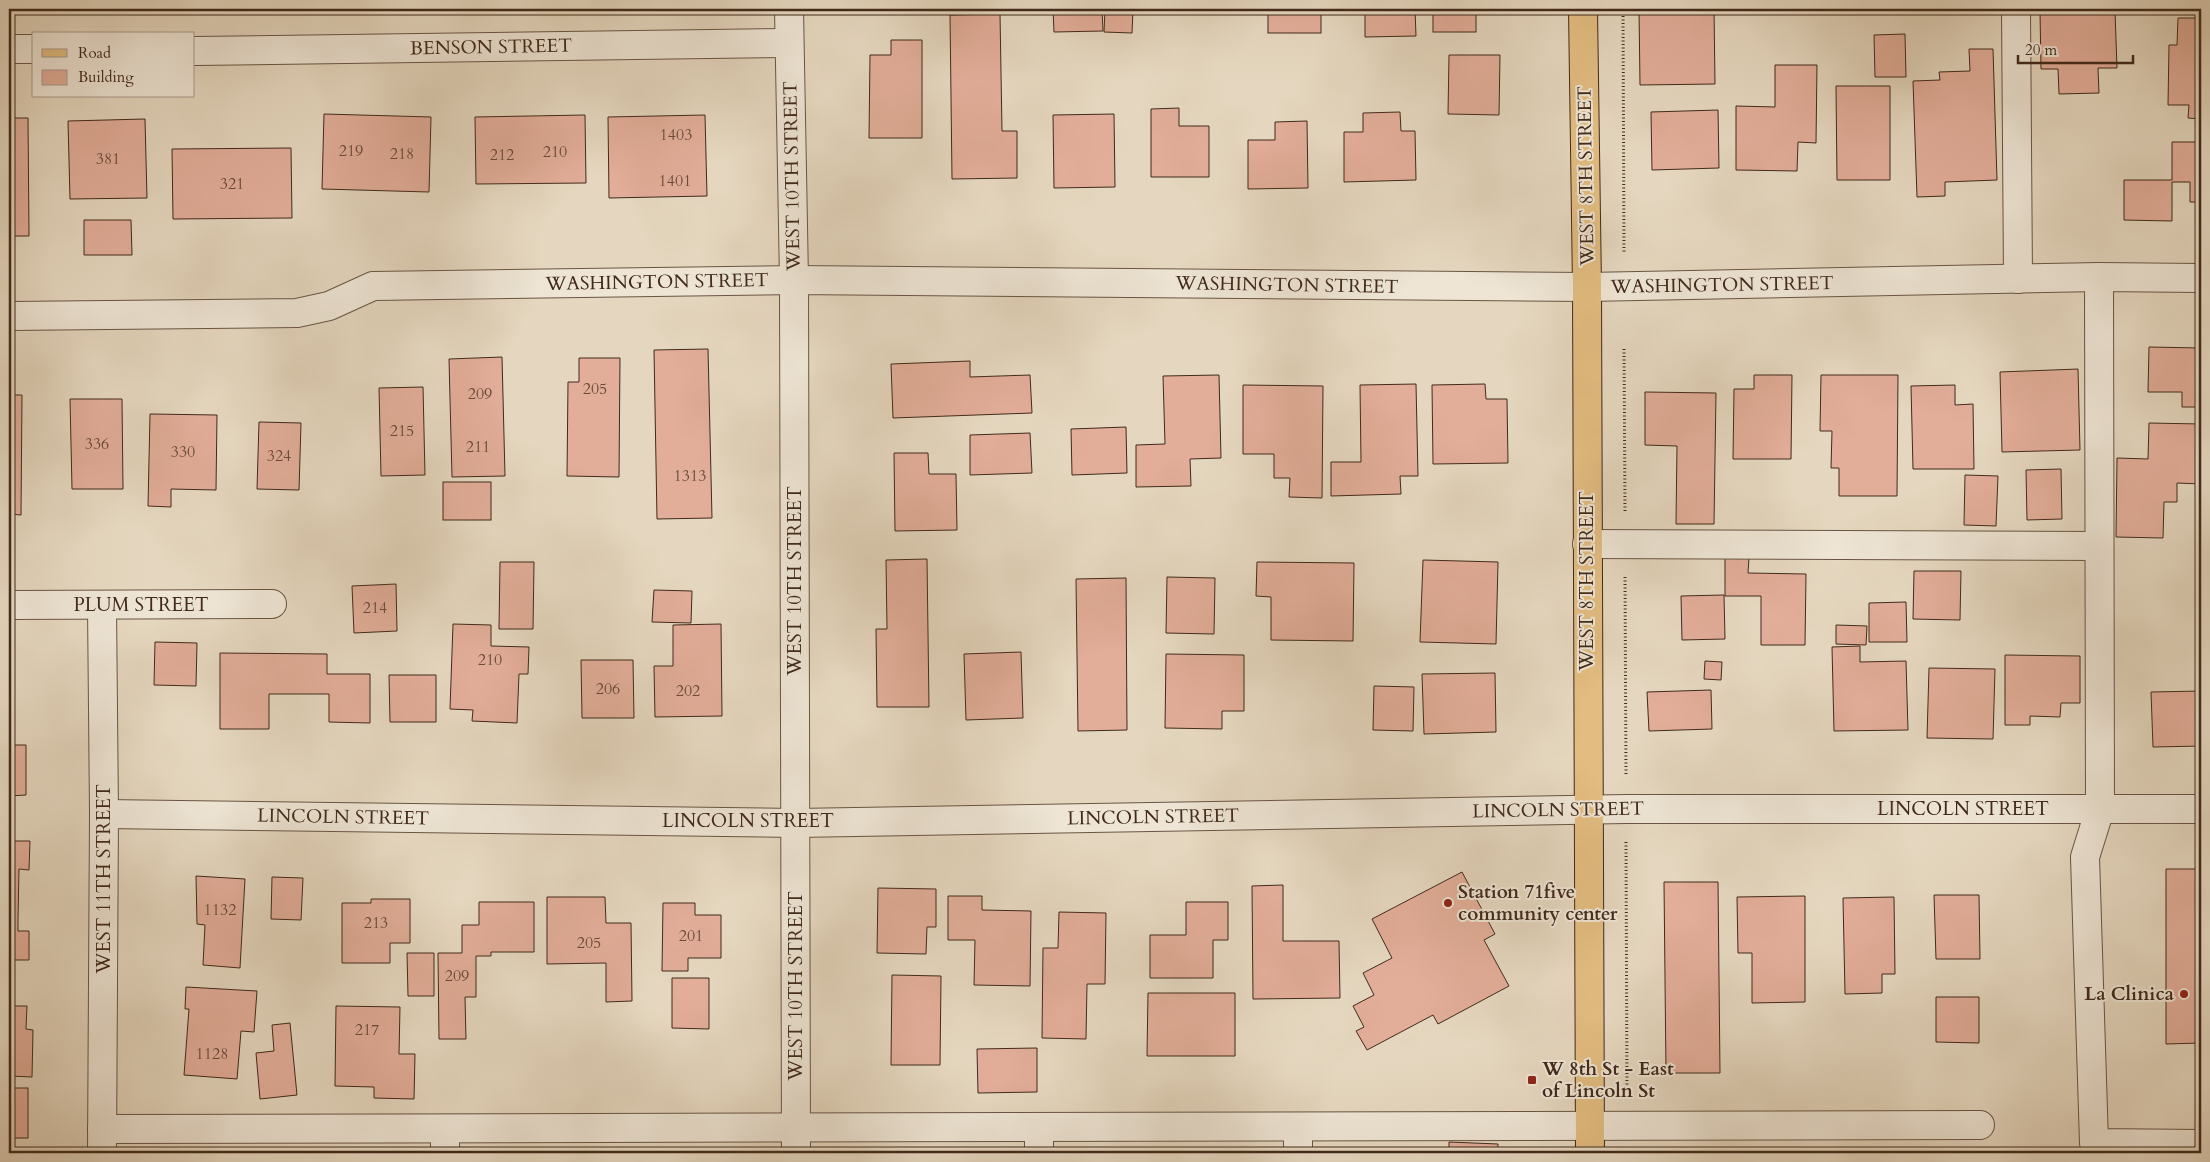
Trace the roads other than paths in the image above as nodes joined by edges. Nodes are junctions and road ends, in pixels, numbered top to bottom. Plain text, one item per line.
1 (789, 9) edge
2 (1584, 9) edge
3 (2016, 9) edge
4 (789, 43) junction
5 (9, 49) edge
6 (32, 50) edge
7 (195, 50) edge
8 (2099, 277) junction
9 (2201, 278) edge
10 (2018, 279) junction
11 (794, 280) junction
12 (1587, 287) junction
13 (9, 316) edge
14 (1587, 544) junction
15 (2099, 546) junction
16 (9, 604) edge
17 (272, 604) dead end
18 (102, 605) junction
19 (2100, 809) junction
20 (2201, 809) edge
21 (1590, 810) junction
22 (104, 814) junction
23 (796, 822) junction
24 (1980, 1125) dead end
25 (1590, 1126) junction
26 (796, 1140) edge
27 (1039, 1140) edge
28 (1298, 1140) edge
29 (102, 1141) edge
30 (445, 1141) edge
31 (2201, 1144) edge
32 (1590, 1153) edge

1 - 4 street, WEST 10TH STREET
2 - 12 main road, WEST 8TH STREET
3 - 10 street
4 - 7 street, BENSON STREET
4 - 11 street, WEST 10TH STREET
5 - 6 street
8 - 9 street, WASHINGTON STREET
8 - 10 street, WASHINGTON STREET
8 - 15 street
10 - 12 street, WASHINGTON STREET
11 - 12 street, WASHINGTON STREET
11 - 13 street, WASHINGTON STREET
11 - 23 street, WEST 10TH STREET
12 - 14 main road, WEST 8TH STREET
14 - 15 street
14 - 21 main road, WEST 8TH STREET
15 - 19 street
16 - 18 street, PLUM STREET
17 - 18 street, PLUM STREET
18 - 22 street, WEST 11TH STREET
19 - 20 street, LINCOLN STREET
19 - 21 street, LINCOLN STREET
19 - 31 street
21 - 23 street, LINCOLN STREET
21 - 25 main road, WEST 8TH STREET
22 - 23 street, LINCOLN STREET
22 - 29 street, WEST 11TH STREET
23 - 26 street, WEST 10TH STREET
24 - 25 street
25 - 28 street
25 - 32 main road, WEST 8TH STREET
26 - 27 street
26 - 30 street
27 - 28 street
29 - 30 street

